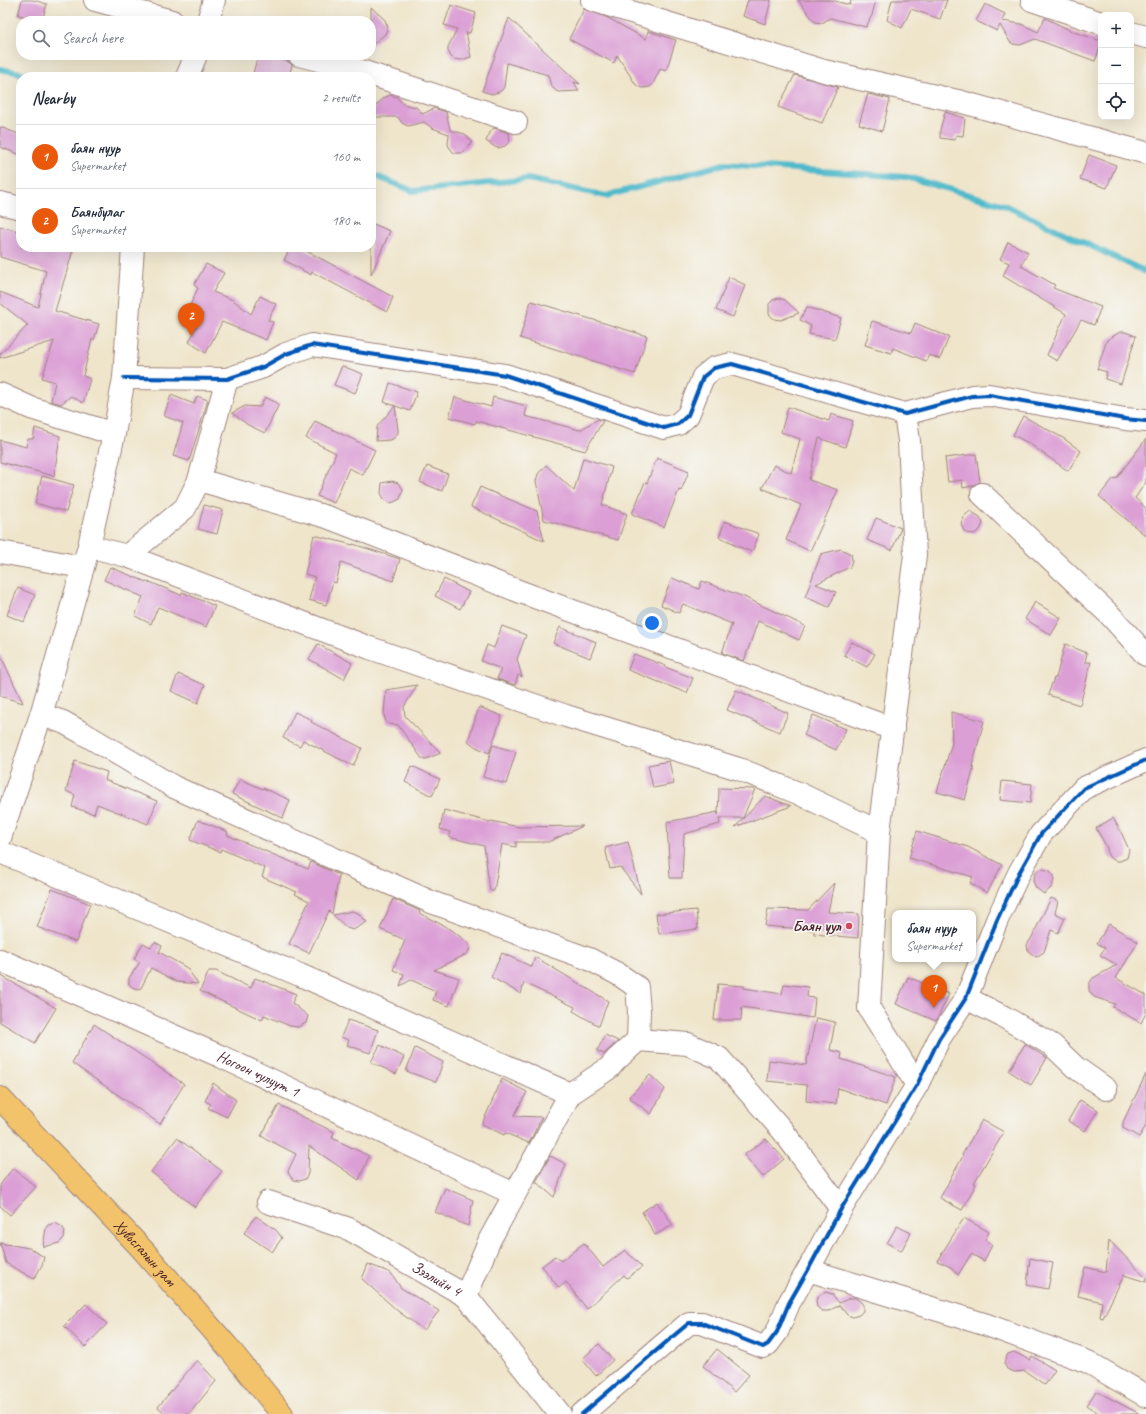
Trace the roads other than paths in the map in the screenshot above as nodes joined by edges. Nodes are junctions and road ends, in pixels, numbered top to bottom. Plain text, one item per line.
1 (95, 0) edge
2 (214, 0) edge
3 (592, 0) edge
4 (1032, 0) edge
5 (154, 16) edge
6 (209, 16) edge
7 (1098, 22) edge
8 (1134, 34) edge
9 (1146, 38) edge
10 (194, 60) edge
11 (318, 60) edge
12 (189, 72) edge
13 (364, 72) edge
14 (376, 76) edge
15 (516, 122) dead end
16 (1146, 153) edge
17 (0, 203) edge
18 (16, 207) edge
19 (133, 252) edge
20 (124, 378) junction
21 (227, 379) junction
22 (0, 394) edge
23 (904, 414) junction
24 (1146, 421) edge
25 (114, 434) junction
26 (199, 480) junction
27 (982, 494) dead end
28 (89, 546) junction
29 (0, 552) edge
30 (127, 556) junction
31 (82, 567) junction
32 (1146, 656) edge
33 (41, 715) junction
34 (893, 729) junction
35 (1146, 760) edge
36 (880, 832) junction
37 (0, 838) edge
38 (0, 852) edge
39 (0, 960) edge
40 (966, 998) junction
41 (638, 1040) junction
42 (917, 1085) junction
43 (1106, 1089) dead end
44 (570, 1094) junction
45 (0, 1098) edge
46 (514, 1194) junction
47 (268, 1202) dead end
48 (841, 1209) junction
49 (808, 1270) junction
50 (466, 1296) junction
51 (1146, 1396) edge
52 (282, 1414) edge
53 (560, 1414) edge
54 (582, 1414) edge

1 - 5 street
2 - 6 street
3 - 16 street
4 - 7 street
8 - 9 street
10 - 12 street
11 - 13 street
14 - 15 street
17 - 18 street
19 - 20 street
20 - 21 street
20 - 25 street
21 - 23 street
21 - 26 street
22 - 25 street
23 - 24 street
23 - 34 street
25 - 28 street
26 - 30 street
26 - 34 street
27 - 32 street
28 - 30 street
28 - 31 street
29 - 31 street
30 - 36 street
31 - 33 street
33 - 37 street
33 - 41 street
34 - 36 street
35 - 40 street
36 - 42 street
38 - 44 street
39 - 46 street, Ногоон чулуут 1
40 - 42 street
40 - 43 street
41 - 44 street
41 - 48 street
42 - 48 street
44 - 46 street
45 - 52 main road, Хувьсгалын зам
46 - 50 street
47 - 50 street, Зээлийн 4
48 - 49 street
49 - 51 street
49 - 54 street
50 - 53 street, Зээлийн 4

